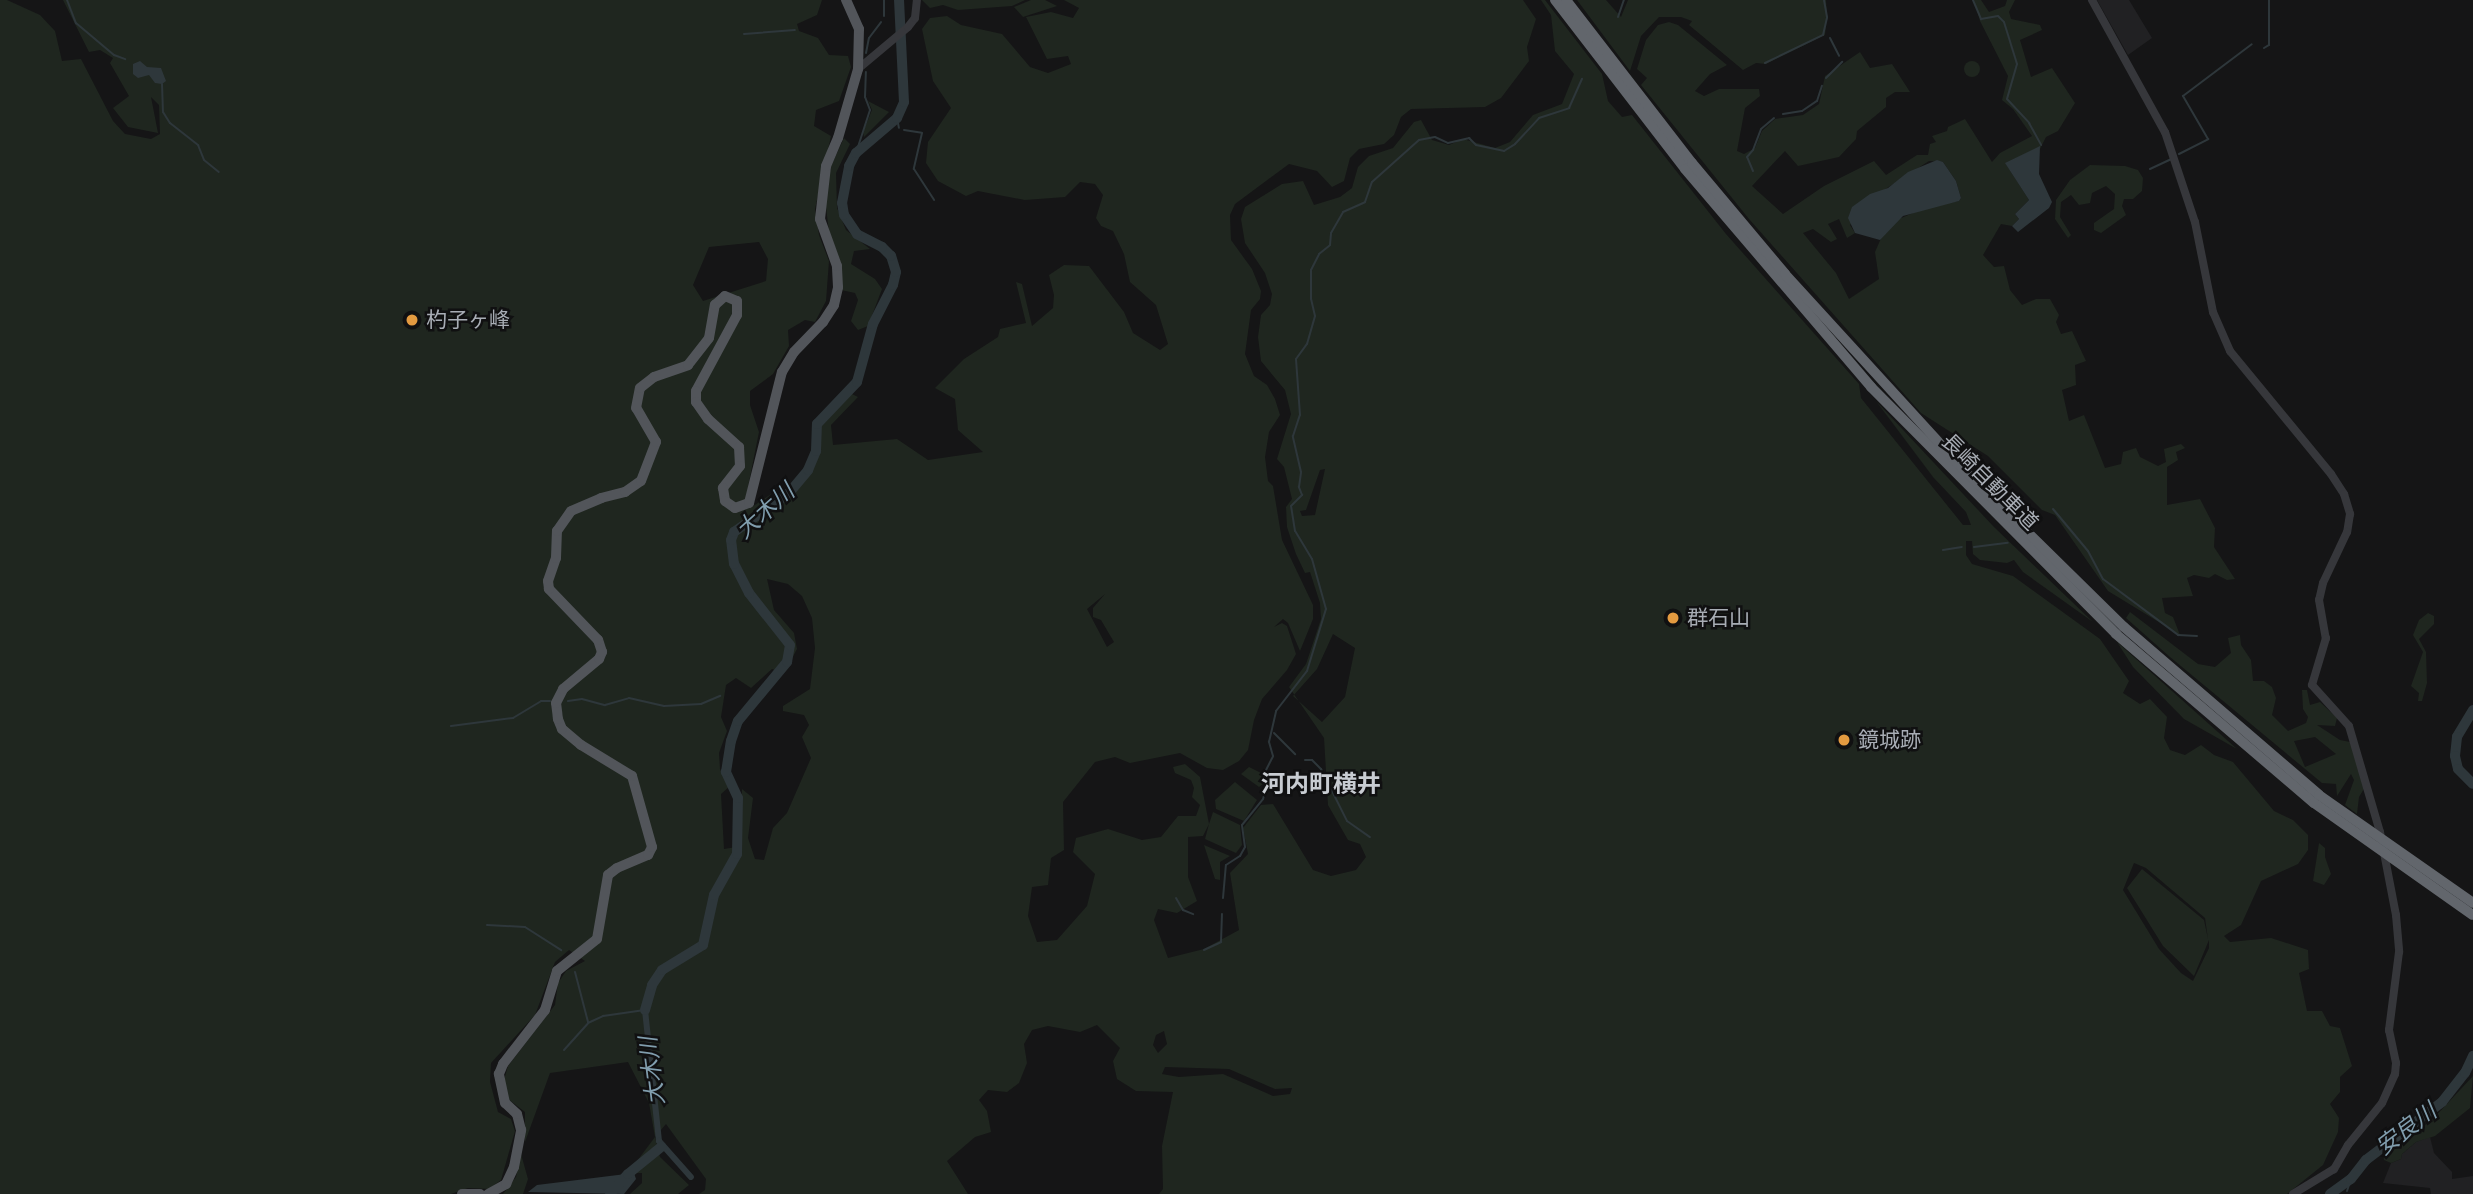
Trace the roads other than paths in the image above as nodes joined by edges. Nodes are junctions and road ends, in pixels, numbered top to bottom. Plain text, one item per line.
1 (846, 0) edge
2 (917, 0) edge
3 (1555, 0) edge
4 (1566, 0) edge
5 (2092, 0) edge
6 (858, 69) junction
7 (2316, 799) junction
8 (2473, 903) edge
9 (2473, 915) edge
10 (463, 1194) edge
11 (480, 1194) edge
12 (488, 1194) edge
13 (2293, 1194) edge

1 - 6 main road
2 - 6 street
3 - 7 highway, 長崎自動車道
4 - 7 highway, 長崎自動車道
5 - 13 street
6 - 12 main road
7 - 8 highway, 長崎自動車道, bridge
7 - 9 highway, 長崎自動車道, bridge
10 - 11 main road

